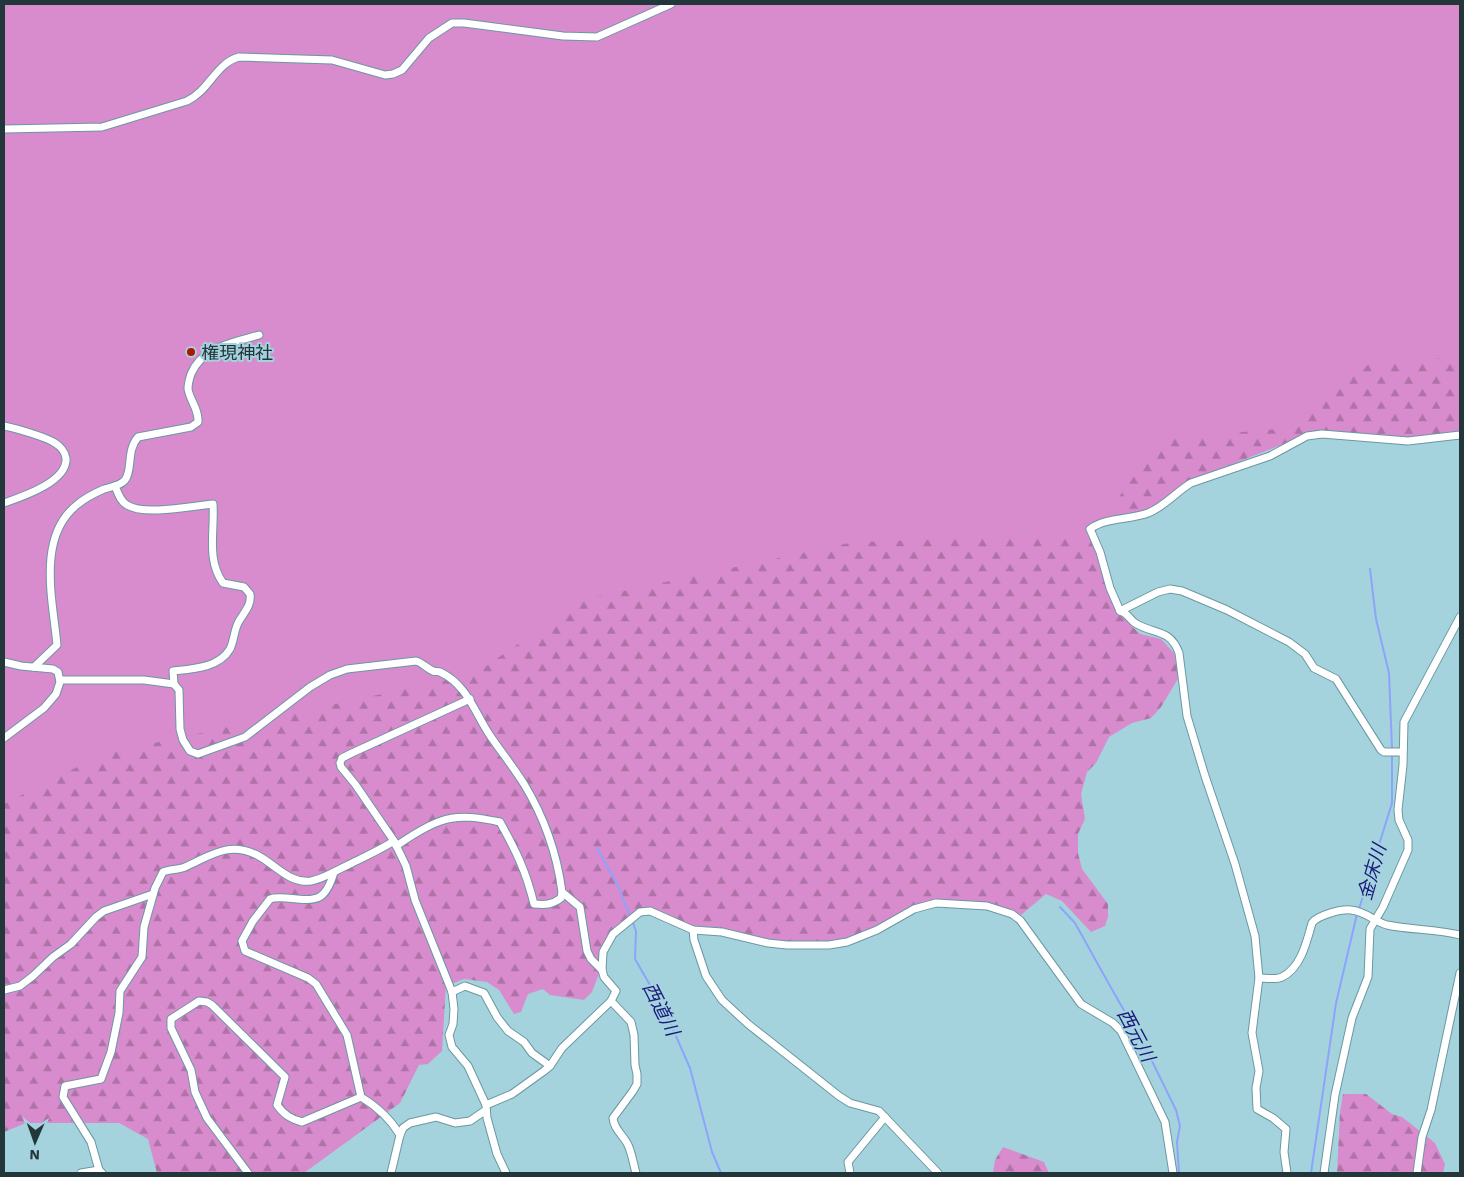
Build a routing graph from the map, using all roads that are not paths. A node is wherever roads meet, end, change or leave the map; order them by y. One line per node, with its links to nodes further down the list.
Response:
1 (668, 6): 2 (street)
2 (4, 130)
3 (259, 335): 6 (street)
4 (4, 426): 7 (street)
5 (1460, 435): 8 (street)
6 (116, 486): 11 (street); 13 (street)
7 (4, 503)
8 (1120, 611): 16 (street); 26 (street)
9 (1460, 617): 16 (street)
10 (4, 662): 11 (street)
11 (34, 667): 12 (street)
12 (60, 680): 13 (street); 15 (street)
13 (174, 684): 14 (street)
14 (470, 699): 17 (street); 19 (street)
15 (4, 738)
16 (1400, 752): 21 (street)
17 (395, 843): 18 (street); 19 (street); 28 (street)
18 (334, 872): 20 (street); 31 (street)
19 (562, 892): 24 (street)
20 (153, 894): 27 (street); 35 (street)
21 (1375, 919): 23 (street); 26 (street); 45 (street)
22 (693, 930): 24 (street); 33 (street); 43 (street)
23 (1460, 935)
24 (602, 970): 29 (street)
25 (1460, 973): 46 (street)
26 (1259, 978): 44 (street)
27 (4, 990)
28 (452, 992): 30 (street); 32 (street)
29 (611, 1001): 30 (street); 40 (street)
30 (550, 1066): 32 (street)
31 (361, 1097): 34 (street); 37 (street)
32 (486, 1108): 34 (street); 39 (street)
33 (885, 1117): 41 (street); 42 (street)
34 (400, 1135): 38 (street)
35 (101, 1172): 36 (street)
36 (81, 1173)
37 (248, 1173)
38 (390, 1173)
39 (506, 1173)
40 (636, 1173)
41 (850, 1173)
42 (938, 1173)
43 (1173, 1173)
44 (1287, 1173)
45 (1324, 1173)
46 (1417, 1173)

